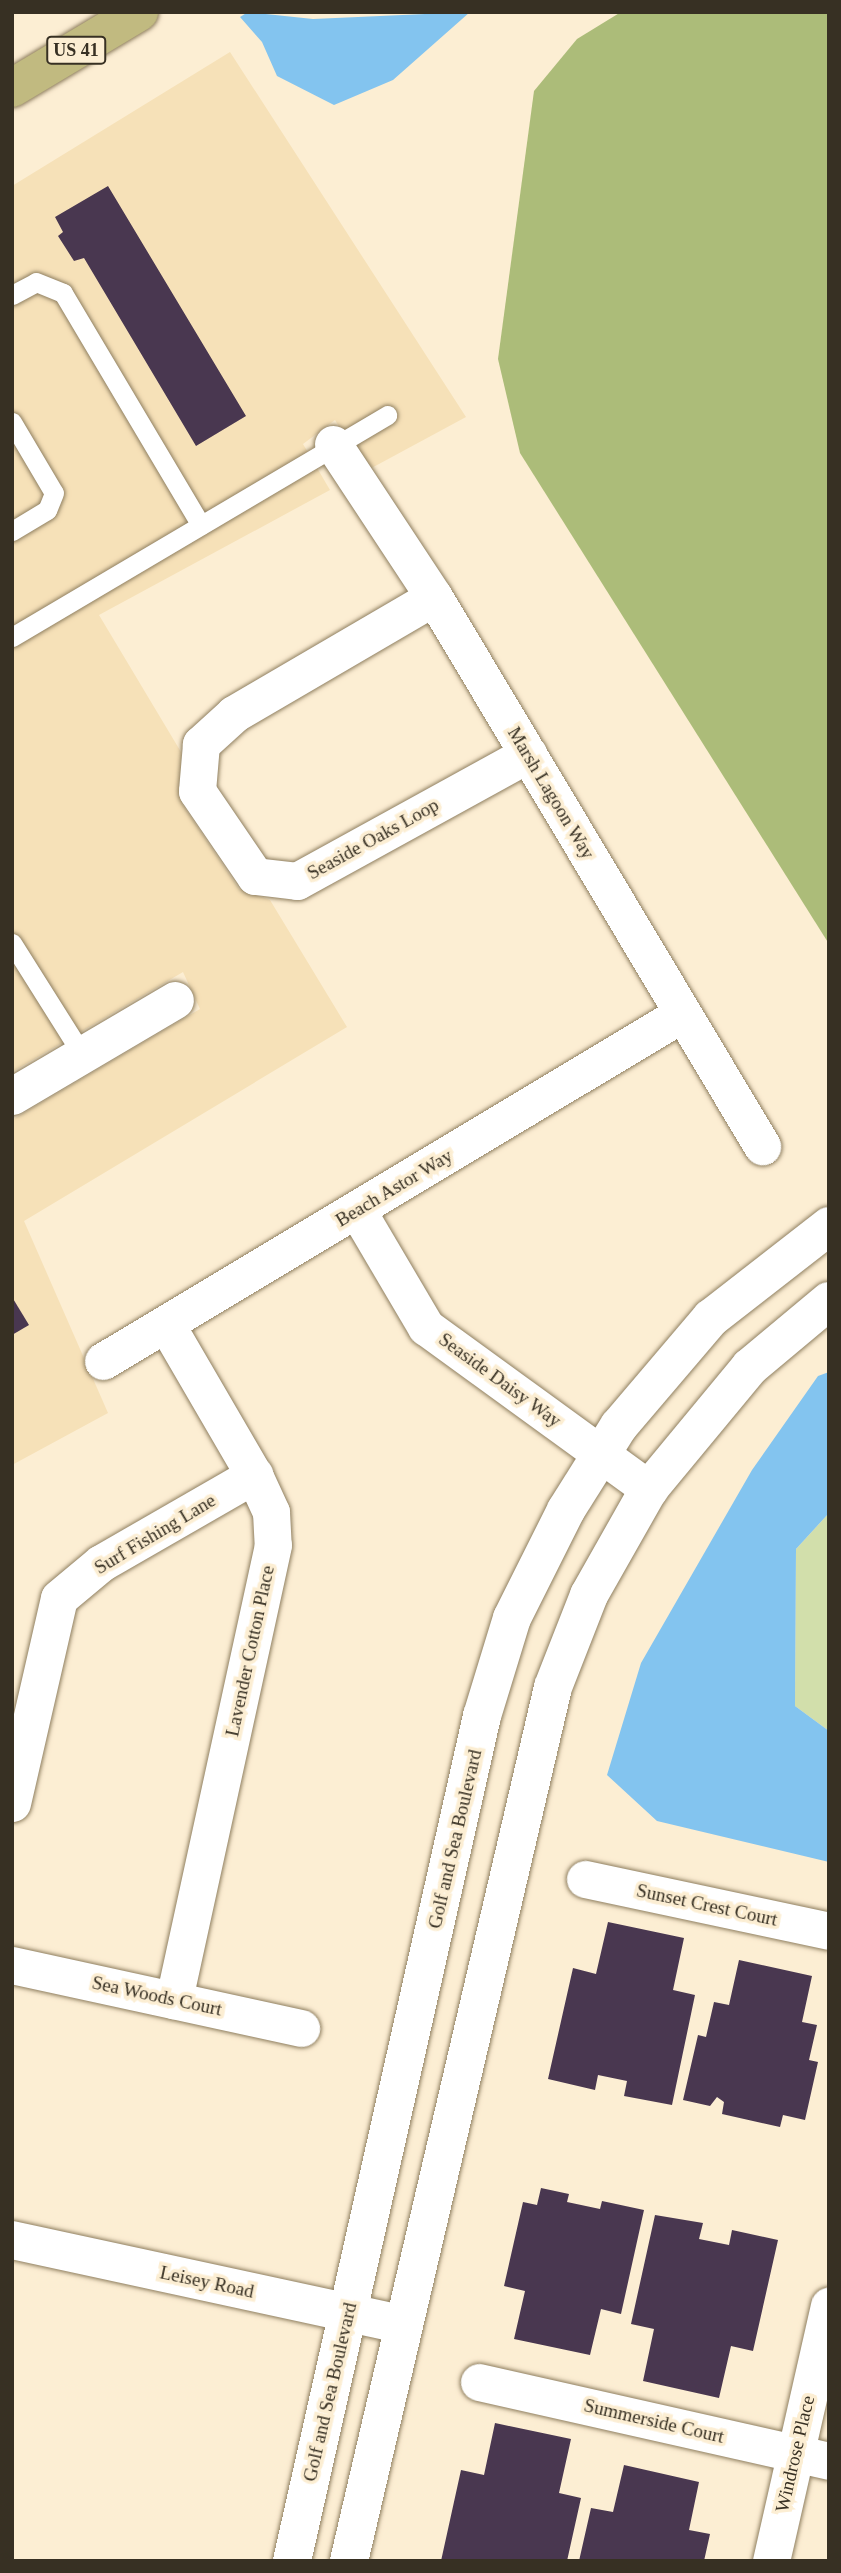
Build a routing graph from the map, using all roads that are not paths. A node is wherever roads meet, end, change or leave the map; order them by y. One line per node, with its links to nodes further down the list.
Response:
1 (139, 12): 2 (main road, US 41)
2 (12, 88)
3 (12, 295): 7 (lane)
4 (387, 415): 6 (lane)
5 (12, 422): 8 (lane)
6 (333, 444): 7 (lane); 9 (street, Marsh Lagoon Way)
7 (201, 525): 10 (lane)
8 (12, 531)
9 (434, 597): 11 (street, Marsh Lagoon Way); 11 (street, Seaside Oaks Loop)
10 (12, 637)
11 (528, 754): 14 (street, Marsh Lagoon Way)
12 (12, 943): 15 (lane)
13 (175, 1000): 15 (street)
14 (683, 1013): 17 (street, Marsh Lagoon Way); 18 (street, Beach Astor Way)
15 (82, 1054): 16 (street)
16 (12, 1096)
17 (762, 1146)
18 (357, 1210): 21 (street, Beach Astor Way); 23 (street, Seaside Daisy Way)
19 (829, 1226): 23 (street, Golf and Sea Boulevard)
20 (829, 1301): 25 (street)
21 (166, 1324): 22 (street, Beach Astor Way); 24 (street, Lavender Cotton Place)
22 (103, 1361)
23 (601, 1454): 25 (street, Seaside Daisy Way); 34 (street, Golf and Sea Boulevard)
24 (254, 1475): 26 (street, Surf Fishing Lane); 30 (street, Lavender Cotton Place)
25 (649, 1489): 35 (street)
26 (12, 1803)
27 (585, 1879): 28 (street, Sunset Crest Court)
28 (829, 1931)
29 (12, 1965): 30 (street, Sea Woods Court)
30 (174, 2000): 31 (street, Sea Woods Court)
31 (301, 2028)
32 (12, 2240): 34 (street, Leisey Road)
33 (829, 2306): 37 (street, Windrose Place)
34 (348, 2313): 35 (street, Leisey Road); 38 (street, Golf and Sea Boulevard)
35 (402, 2324): 39 (street)
36 (479, 2382): 37 (street, Summerside Court)
37 (812, 2457): 40 (street, Windrose Place)
38 (292, 2561)
39 (349, 2561)
40 (771, 2561)

